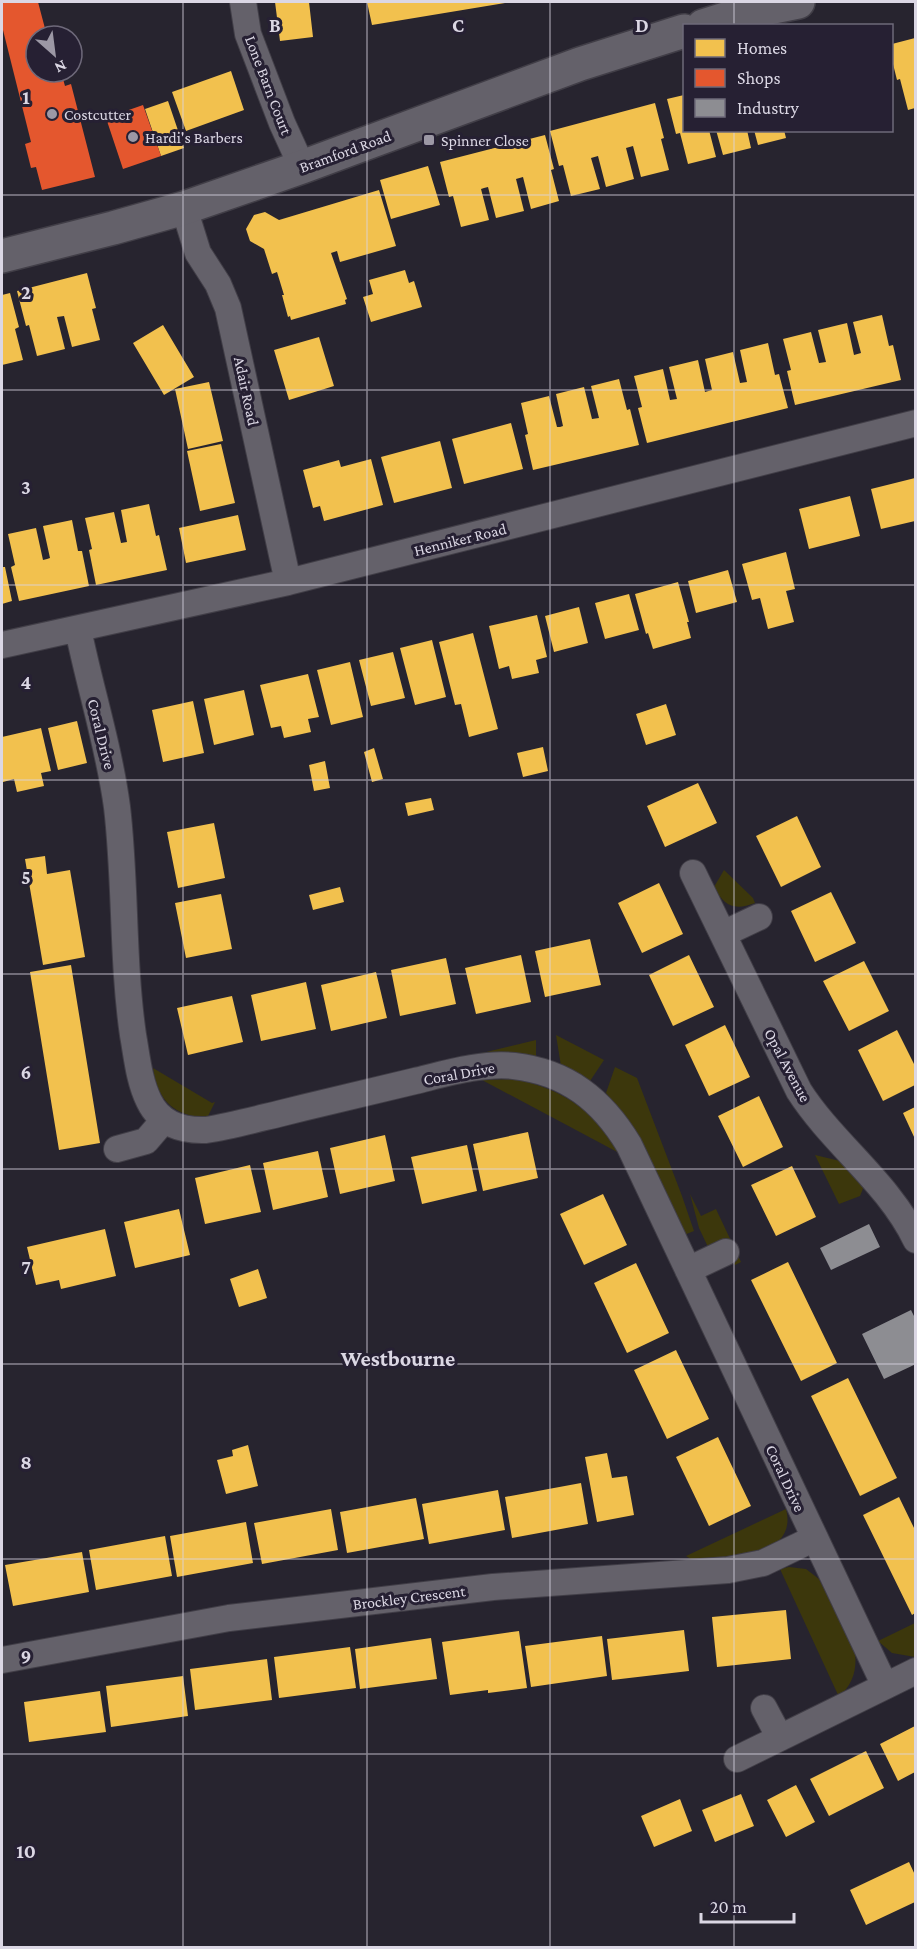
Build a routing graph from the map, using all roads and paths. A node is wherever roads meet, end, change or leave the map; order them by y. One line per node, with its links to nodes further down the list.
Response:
1 (243, 2): 6 (street, Lone Barn Court)
2 (798, 2): 3 (main road)
3 (742, 7): 4 (main road)
4 (707, 24)
5 (683, 31): 6 (main road, Bramford Road)
6 (302, 167): 7 (main road, Bramford Road)
7 (184, 208): 8 (main road, Bramford Road); 10 (street, Adair Road)
8 (2, 256)
9 (915, 423): 10 (street, Henniker Road)
10 (288, 582): 11 (street, Henniker Road)
11 (78, 628): 12 (street, Henniker Road); 16 (street, Coral Drive)
12 (2, 645)
13 (693, 873): 15 (street, Opal Avenue)
14 (759, 917): 15 (street)
15 (723, 934): 18 (street, Opal Avenue)
16 (164, 1120): 17 (street); 20 (street, Coral Drive)
17 (117, 1149)
18 (915, 1240)
19 (726, 1252): 20 (street)
20 (688, 1270): 21 (street, Coral Drive)
21 (815, 1538): 22 (street, Brockley Crescent); 24 (street, Coral Drive)
22 (2, 1660)
23 (915, 1671): 24 (street)
24 (885, 1686): 26 (street)
25 (764, 1708): 26 (street)
26 (780, 1738): 27 (street)
27 (737, 1759)

